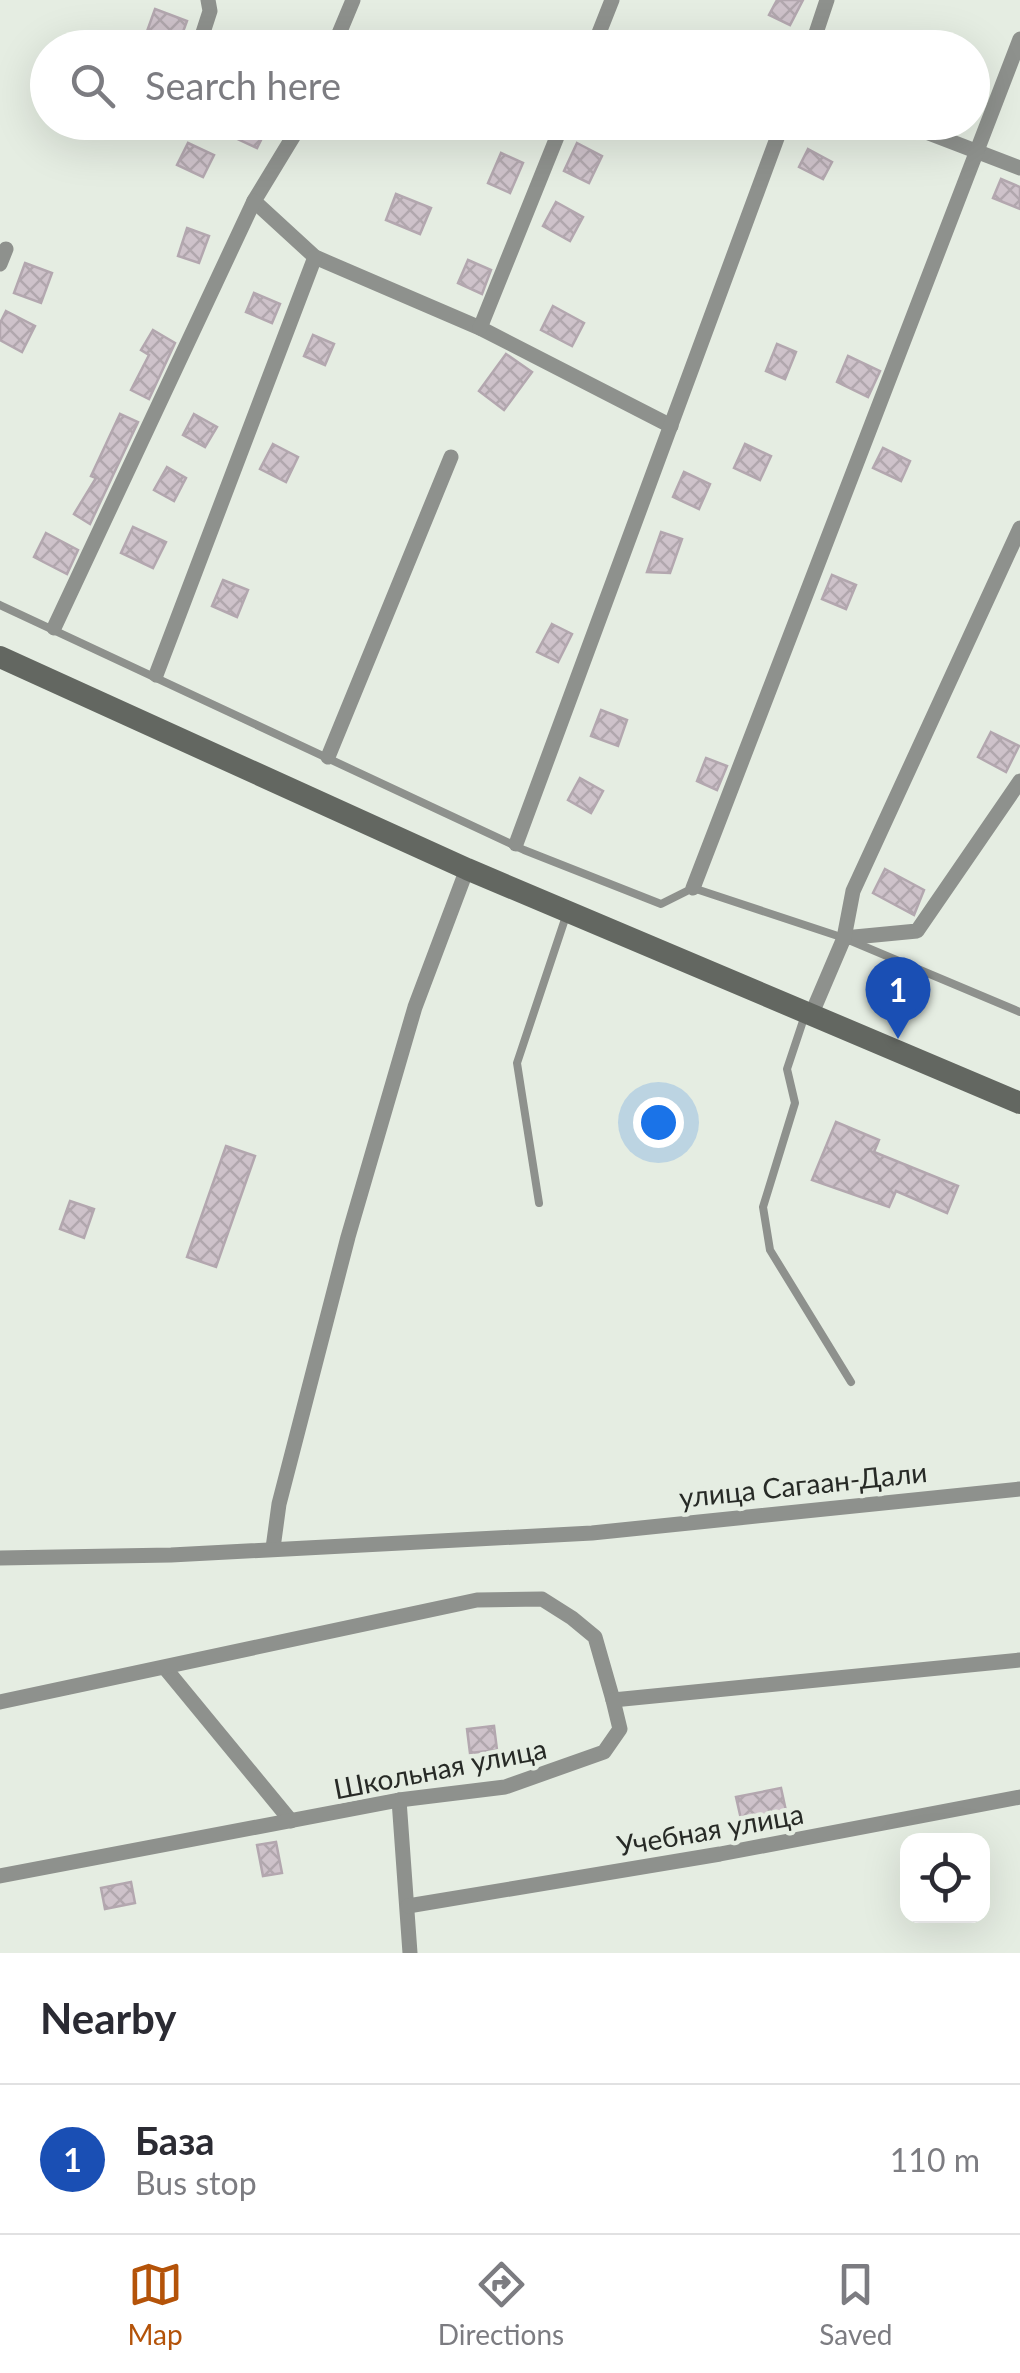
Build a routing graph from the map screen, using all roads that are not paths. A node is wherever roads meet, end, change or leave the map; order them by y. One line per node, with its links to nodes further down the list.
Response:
1 (208, 0): 5 (street)
2 (353, 0): 6 (street)
3 (612, 0): 7 (street)
4 (828, 0): 8 (street)
5 (204, 30)
6 (340, 30)
7 (600, 30)
8 (817, 30)
9 (1020, 39): 10 (street)
10 (990, 124)
11 (291, 140): 18 (street)
12 (555, 140): 20 (street)
13 (776, 140): 21 (street)
14 (948, 140): 16 (street)
15 (984, 140): 16 (street)
16 (980, 152): 17 (street); 32 (street)
17 (1020, 168)
18 (254, 201): 19 (street); 25 (street)
19 (316, 257): 20 (street); 27 (street)
20 (480, 328): 21 (street)
21 (670, 426): 30 (street)
22 (451, 457): 28 (street)
23 (1020, 528): 34 (street)
24 (0, 605): 25 (lane)
25 (54, 628): 27 (lane)
26 (0, 657): 31 (main road)
27 (156, 675): 28 (lane)
28 (328, 757): 30 (lane)
29 (1020, 782): 34 (street)
30 (516, 844): 32 (lane)
31 (468, 870): 33 (main road); 41 (street)
32 (692, 888): 34 (lane)
33 (568, 912): 35 (main road); 38 (lane)
34 (844, 938): 35 (street); 36 (lane)
35 (809, 1012): 37 (main road); 39 (lane)
36 (1020, 1012)
37 (1020, 1103)
38 (539, 1203)
39 (852, 1382)
40 (1020, 1489): 41 (street, улица Сагаан-Дали)
41 (273, 1548): 42 (street, улица Сагаан-Дали)
42 (0, 1558)
43 (1020, 1660): 45 (street)
44 (165, 1668): 45 (street); 46 (street); 49 (street)
45 (613, 1700): 48 (street, Школьная улица)
46 (0, 1702)
47 (1020, 1797): 51 (street, Учебная улица)
48 (399, 1800): 49 (street, Школьная улица); 51 (street)
49 (292, 1821): 50 (street, Школьная улица)
50 (0, 1876)
51 (408, 1906): 52 (street)
52 (410, 1953)

